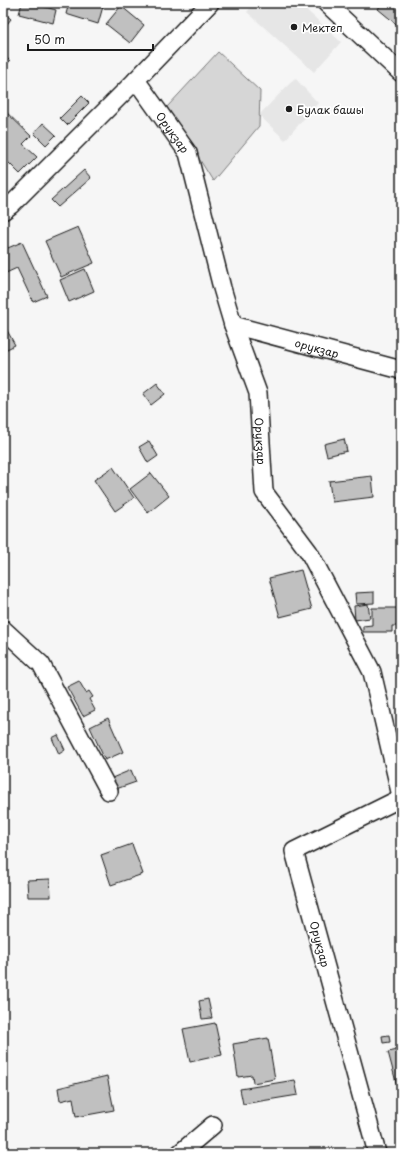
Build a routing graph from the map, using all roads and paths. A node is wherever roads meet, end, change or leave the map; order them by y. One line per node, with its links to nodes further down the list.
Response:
1 (210, 3): 4 (street)
2 (326, 3): 3 (street)
3 (401, 73)
4 (136, 80): 5 (street); 6 (street, Орукзар)
5 (3, 211)
6 (234, 325): 7 (street, орукзар); 10 (street, Орукзар)
7 (401, 370)
8 (3, 629): 9 (street)
9 (109, 791)
10 (401, 797): 13 (street, Орукзар)
11 (213, 1125): 12 (street)
12 (180, 1153)
13 (377, 1153)

